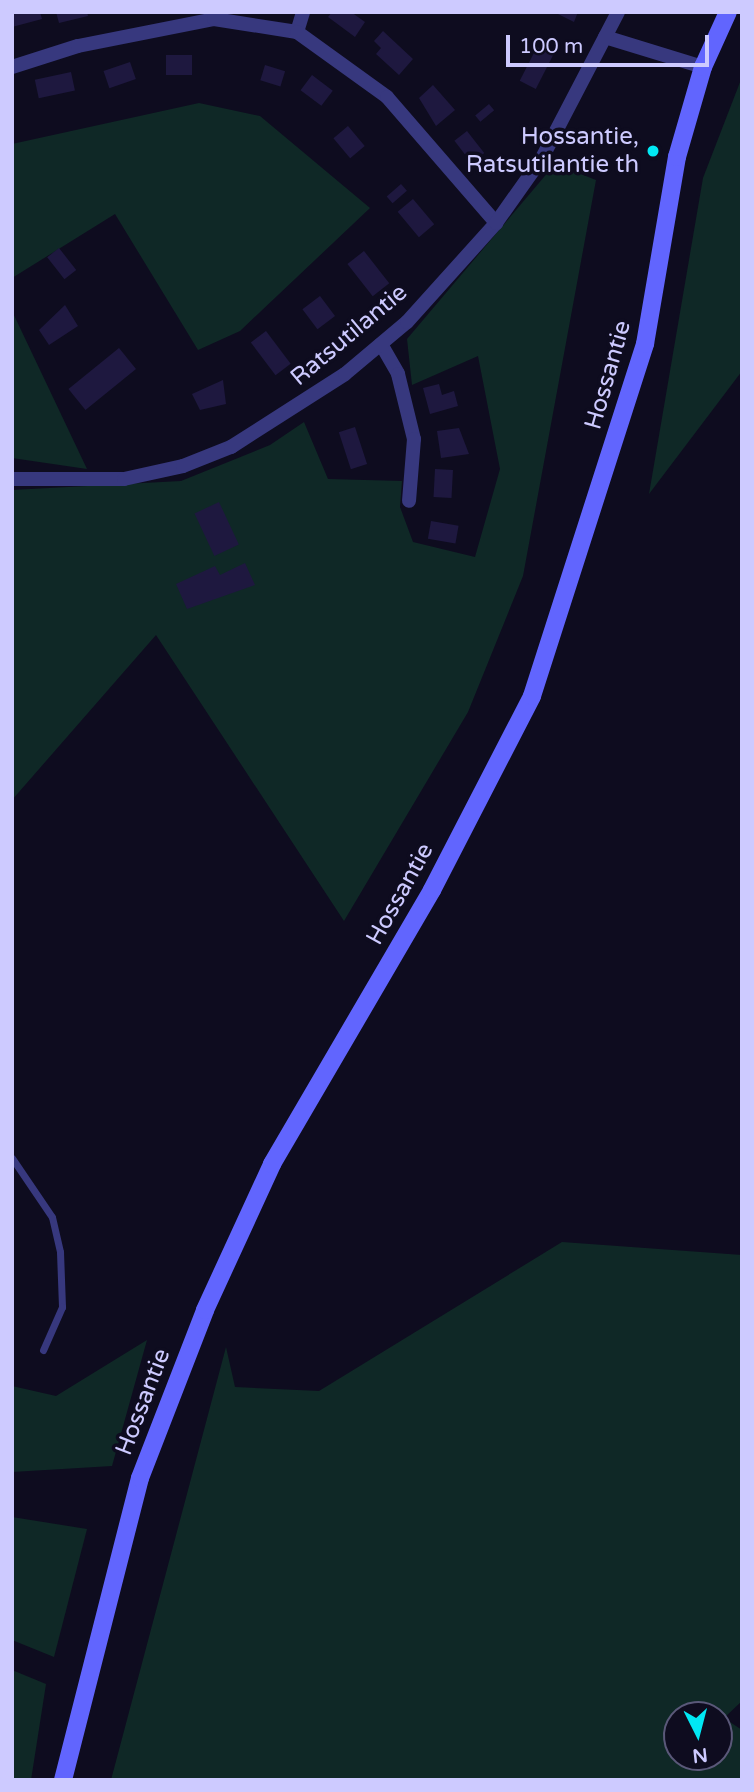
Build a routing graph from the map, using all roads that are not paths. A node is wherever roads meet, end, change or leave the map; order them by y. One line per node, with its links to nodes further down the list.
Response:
1 (303, 12): 4 (street)
2 (618, 12): 5 (street, Ratsutilantie)
3 (728, 12): 7 (main road, Hossantie)
4 (297, 32): 6 (street); 8 (street)
5 (606, 37): 7 (street); 8 (street, Ratsutilantie)
6 (12, 67)
7 (703, 67): 14 (main road, Hossantie)
8 (496, 223): 9 (street, Ratsutilantie)
9 (381, 344): 10 (street, Ratsutilantie); 11 (street)
10 (12, 479)
11 (409, 501)
12 (12, 1158): 13 (lane)
13 (43, 1350)
14 (63, 1780)

